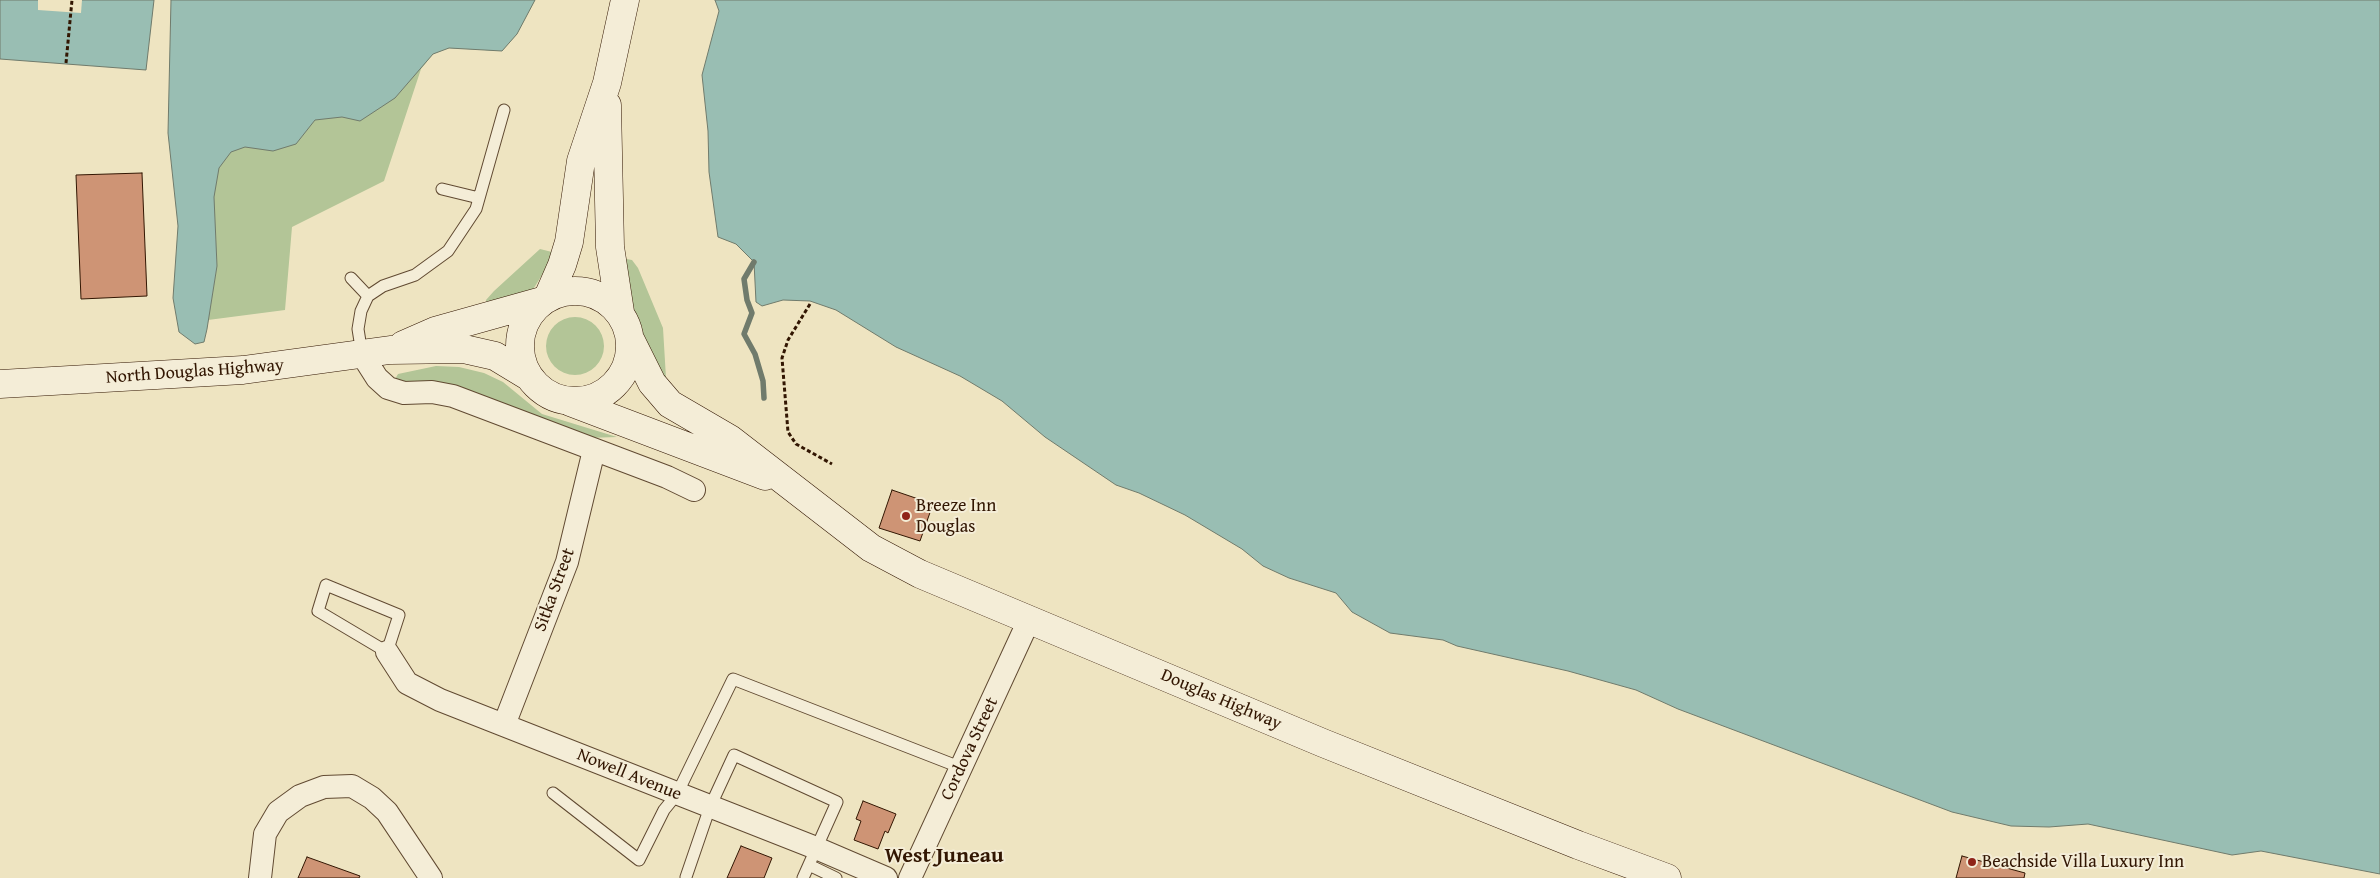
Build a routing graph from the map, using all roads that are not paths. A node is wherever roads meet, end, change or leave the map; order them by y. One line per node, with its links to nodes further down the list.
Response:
1 (625, 3): 2 (main road)
2 (607, 84): 8 (main road); 9 (main road)
3 (504, 110): 5 (lane)
4 (442, 189): 5 (lane)
5 (479, 198): 7 (lane)
6 (351, 278): 7 (lane)
7 (368, 296): 12 (lane)
8 (545, 299): 9 (main road); 11 (main road); 13 (main road)
9 (620, 312): 10 (main road)
10 (630, 341): 15 (main road); 17 (main road, Douglas Highway)
11 (390, 350): 12 (main road, North Douglas Highway); 13 (main road)
12 (363, 356): 14 (main road, North Douglas Highway); 16 (street)
13 (528, 376): 15 (main road)
14 (0, 384)
15 (566, 401): 17 (main road)
16 (594, 450): 18 (street); 21 (street, Sitka Street)
17 (793, 487): 19 (main road, Douglas Highway)
18 (694, 490)
19 (1029, 620): 22 (street, Cordova Street); 34 (main road, Douglas Highway)
20 (387, 652): 20 (lane); 21 (street, Nowell Avenue)
21 (504, 726): 24 (street, Nowell Avenue)
22 (962, 768): 24 (lane); 33 (street, Cordova Street)
23 (552, 793): 24 (lane)
24 (677, 794): 25 (street, Nowell Avenue)
25 (710, 808): 26 (street, Nowell Avenue); 26 (lane); 27 (lane)
26 (812, 857): 30 (lane); 31 (lane); 32 (street, Nowell Avenue)
27 (686, 877)
28 (260, 878): 29 (street)
29 (431, 878)
30 (804, 878)
31 (836, 878)
32 (886, 878)
33 (910, 878)
34 (1667, 878)

